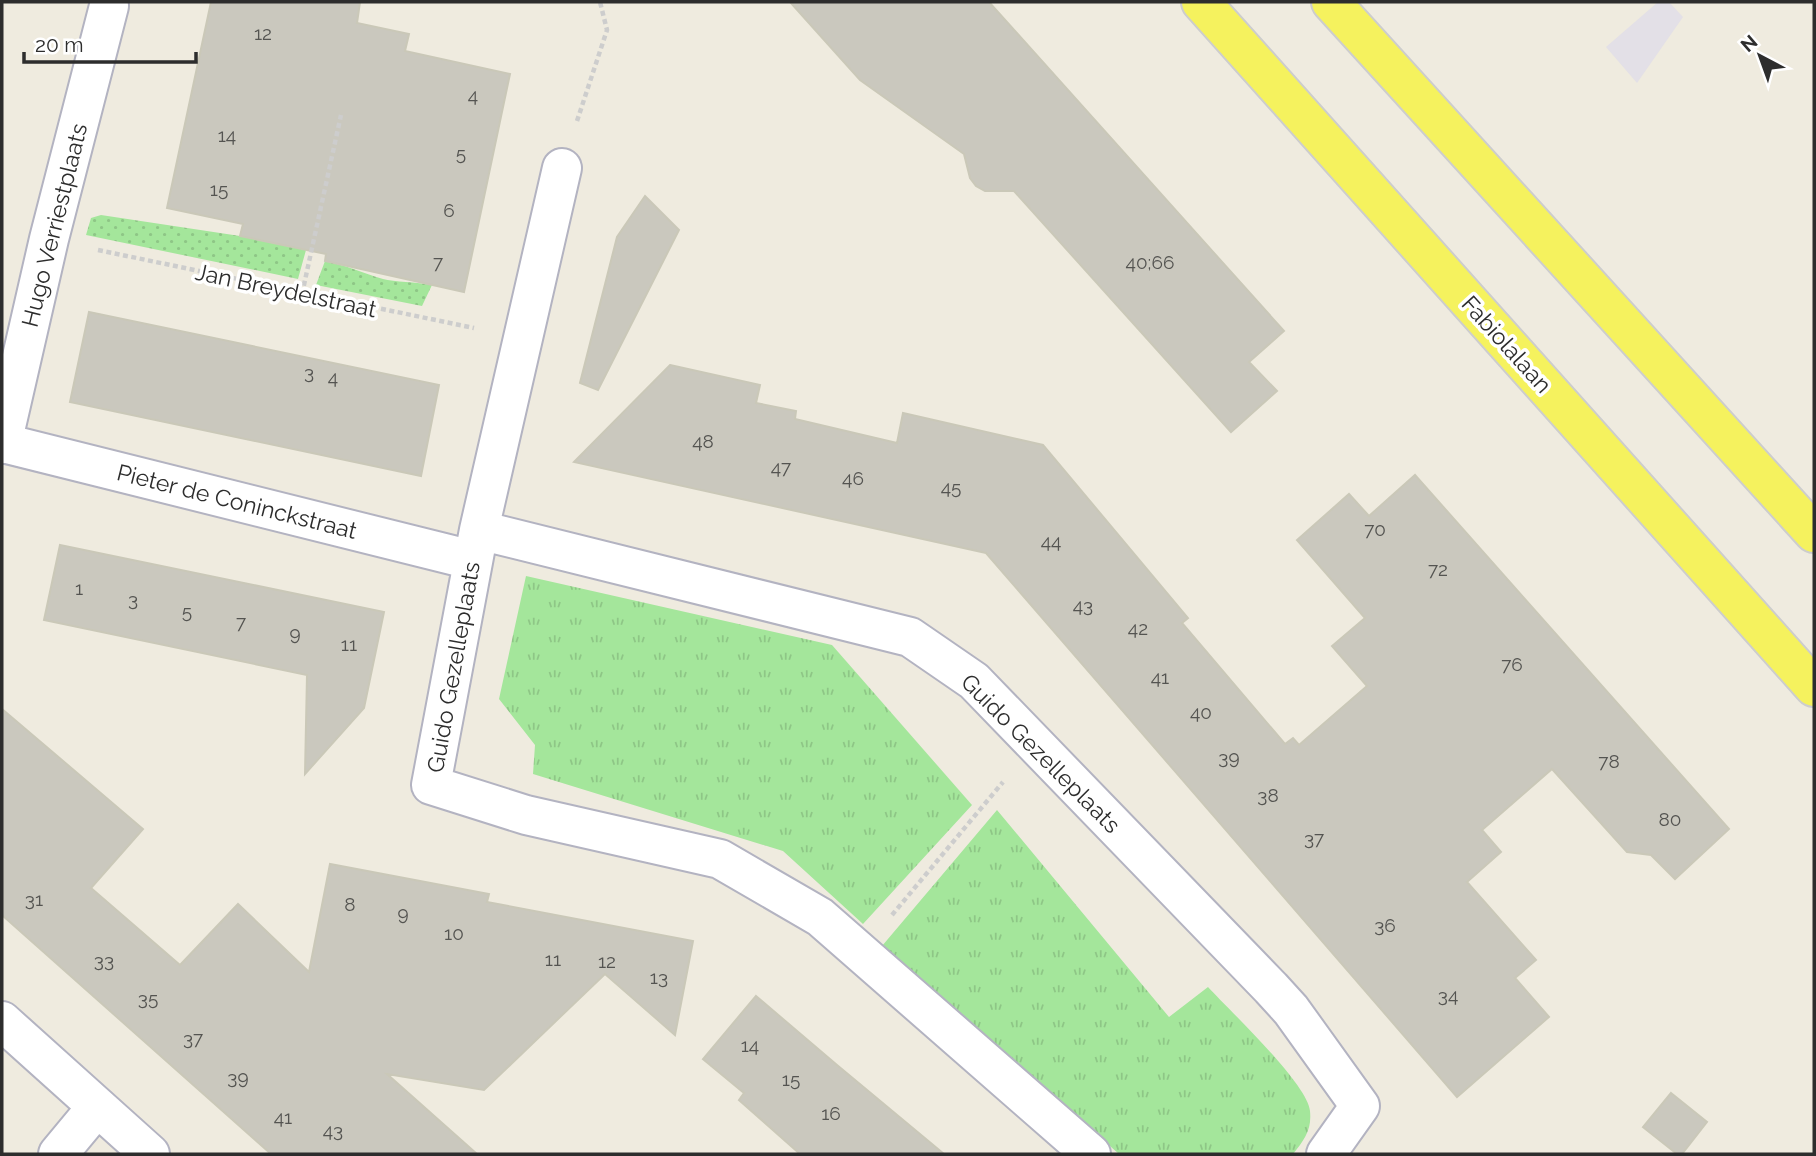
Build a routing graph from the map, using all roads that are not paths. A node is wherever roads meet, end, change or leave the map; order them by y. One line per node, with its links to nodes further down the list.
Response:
1 (1200, 2): 8 (main road, Fabiolalaan)
2 (1331, 2): 6 (main road)
3 (109, 6): 5 (street, Hugo Verriestplaats)
4 (562, 168): 7 (street, Guido Gezelleplaats)
5 (2, 443): 7 (street, Pieter de Coninckstraat)
6 (1814, 533)
7 (476, 545): 13 (street, Guido Gezelleplaats); 14 (street, Guido Gezelleplaats)
8 (1814, 687)
9 (2, 1021): 10 (street)
10 (97, 1107): 11 (street); 12 (street)
11 (58, 1154)
12 (150, 1154)
13 (1091, 1154)
14 (1326, 1154)

